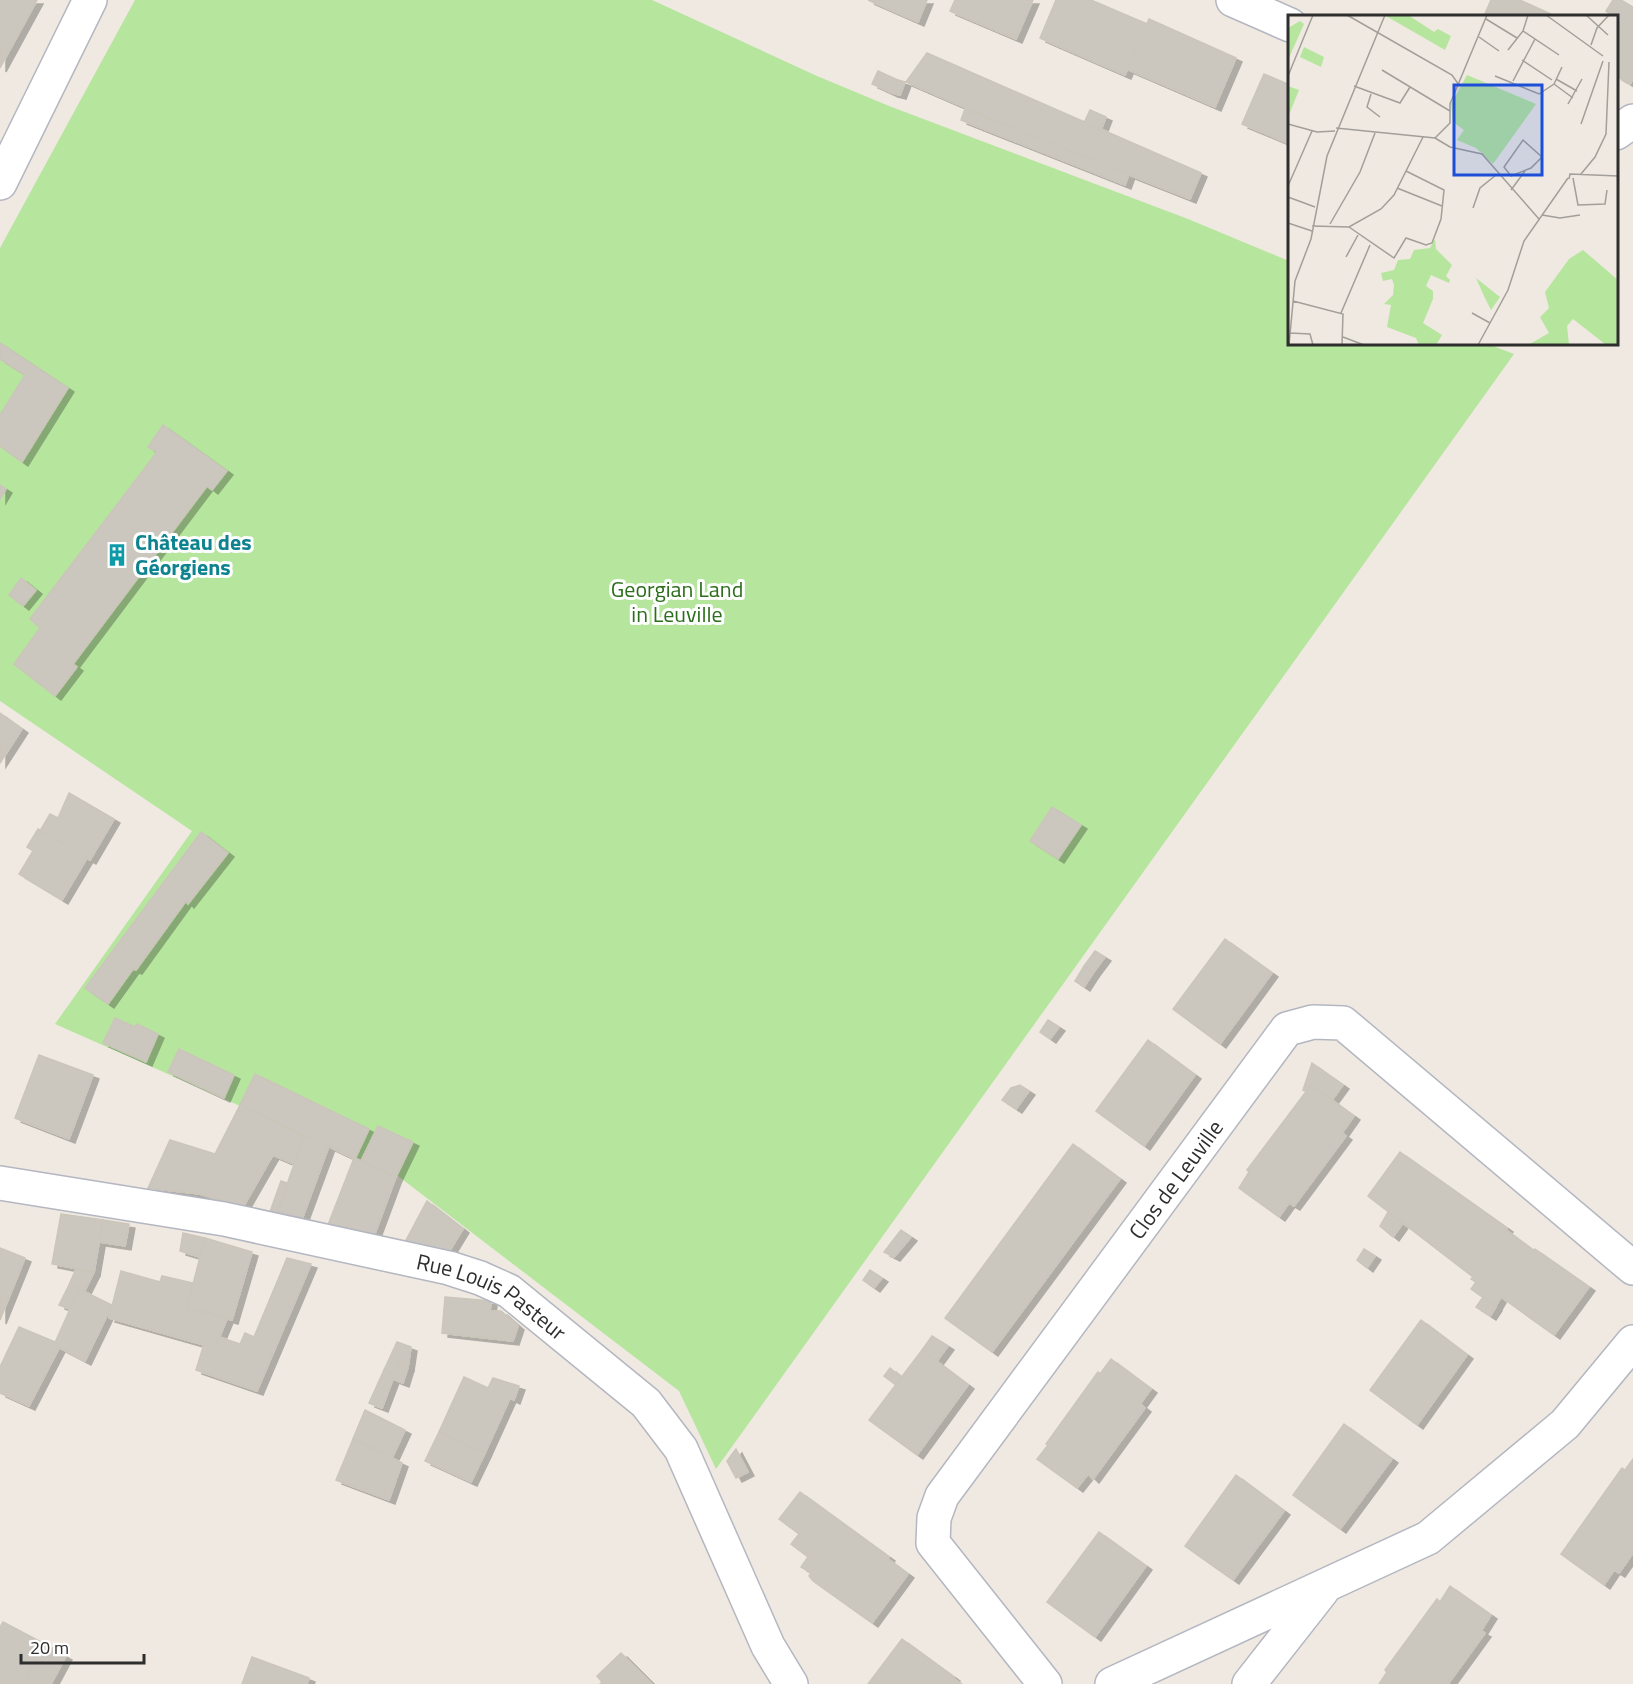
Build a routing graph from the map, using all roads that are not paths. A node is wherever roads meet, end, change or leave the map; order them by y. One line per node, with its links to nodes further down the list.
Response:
1 (90, 0): 6 (street)
2 (1233, 0): 3 (street)
3 (1288, 24)
4 (1633, 121): 5 (street)
5 (1618, 132)
6 (0, 183)
7 (0, 1184): 11 (street, Rue Louis Pasteur)
8 (1633, 1268): 12 (street, Clos de Leuville)
9 (1633, 1342): 10 (street)
10 (1326, 1585): 13 (street); 14 (street)
11 (778, 1679)
12 (1045, 1684)
13 (1112, 1684)
14 (1249, 1684)

